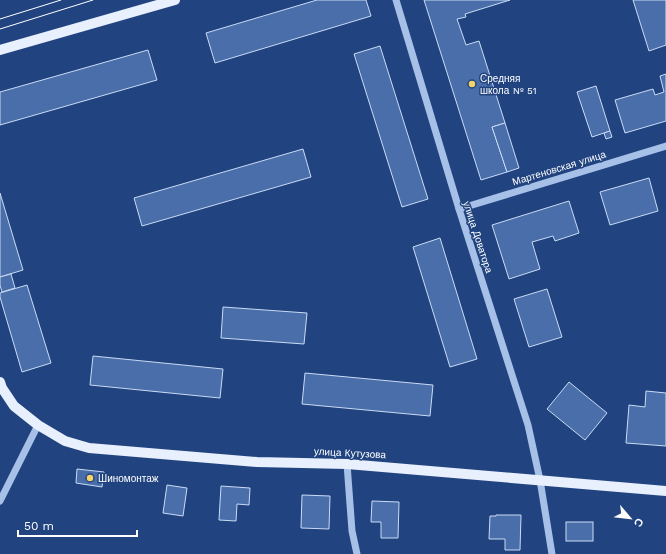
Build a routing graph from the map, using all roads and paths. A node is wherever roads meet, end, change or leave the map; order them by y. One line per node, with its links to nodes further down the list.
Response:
1 (175, 0): 3 (main road)
2 (396, 0): 5 (street, улица Доватора)
3 (0, 50)
4 (666, 146): 5 (street, Мартеновская улица)
5 (458, 209): 9 (street, улица Доватора)
6 (0, 382): 7 (main road, улица Кутузова)
7 (38, 425): 8 (main road, улица Кутузова); 11 (street)
8 (347, 464): 9 (main road, улица Кутузова); 12 (street)
9 (540, 480): 10 (main road, улица Кутузова); 13 (street, улица Доватора)
10 (666, 491)
11 (0, 502)
12 (357, 554)
13 (552, 554)

